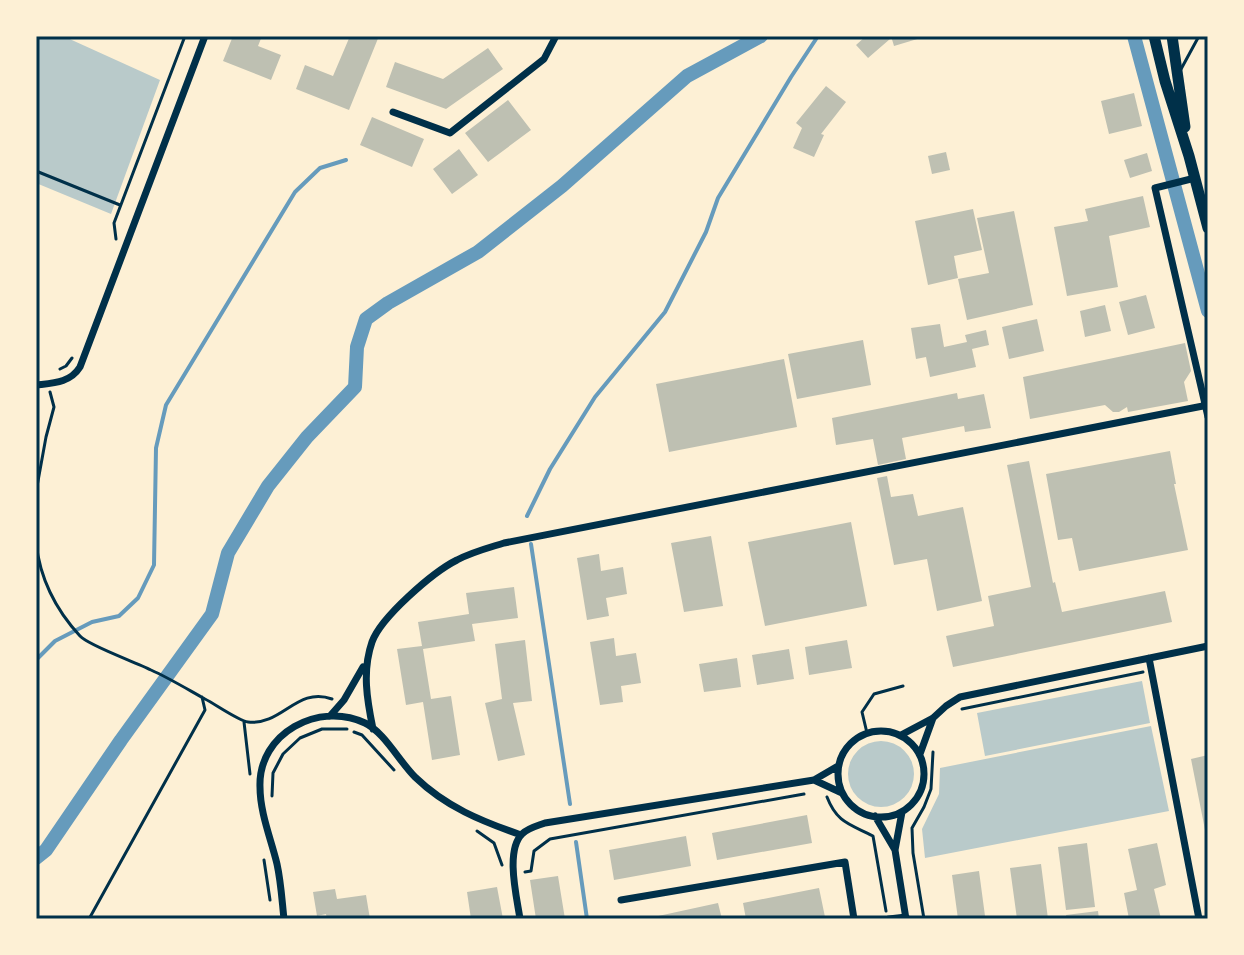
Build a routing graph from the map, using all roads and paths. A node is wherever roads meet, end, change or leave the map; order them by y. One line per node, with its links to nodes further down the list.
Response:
1 (185, 36): 12 (path)
2 (205, 36): 16 (street)
3 (556, 36): 8 (street)
4 (1154, 36): 9 (main road)
5 (1172, 36): 7 (main road)
6 (1199, 36): 7 (lane)
7 (1179, 75): 9 (main road)
8 (393, 112)
9 (1189, 156): 11 (main road)
10 (36, 171): 12 (path)
11 (1195, 178): 13 (main road); 18 (street)
12 (120, 205): 14 (path)
13 (1208, 228)
14 (116, 245)
15 (72, 358): 16 (path)
16 (49, 384): 17 (street); 20 (path)
17 (36, 385)
18 (1206, 405): 19 (street); 23 (street)
19 (1208, 417)
20 (36, 492)
21 (36, 543): 27 (path)
22 (1208, 646): 24 (street)
23 (368, 658): 28 (street); 32 (street)
24 (1149, 658): 25 (street); 31 (street)
25 (1151, 669): 29 (path); 58 (street)
26 (903, 686): 33 (lane)
27 (202, 697): 28 (path); 52 (path)
28 (344, 700): 30 (street)
29 (955, 713)
30 (330, 716): 32 (street); 53 (street)
31 (933, 718): 34 (street); 36 (street)
32 (373, 729): 47 (street)
33 (867, 733): 34 (street); 37 (street)
34 (901, 735): 36 (street)
35 (933, 748): 57 (path)
36 (920, 754): 44 (street)
37 (838, 766): 39 (street); 42 (street)
38 (395, 771): 43 (path)
39 (814, 780): 42 (street); 47 (street)
40 (824, 790): 56 (path)
41 (809, 793): 49 (path)
42 (842, 793): 45 (street)
43 (272, 799)
44 (902, 812): 45 (street); 48 (street)
45 (875, 816): 48 (street)
46 (473, 829): 49 (path)
47 (521, 835): 49 (street)
48 (895, 850): 51 (street)
49 (514, 872): 54 (street)
50 (621, 900): 55 (street)
51 (906, 918): 56 (street)
52 (89, 919)
53 (284, 919)
54 (520, 919)
55 (854, 919)
56 (888, 919)
57 (924, 919)
58 (1199, 919)

